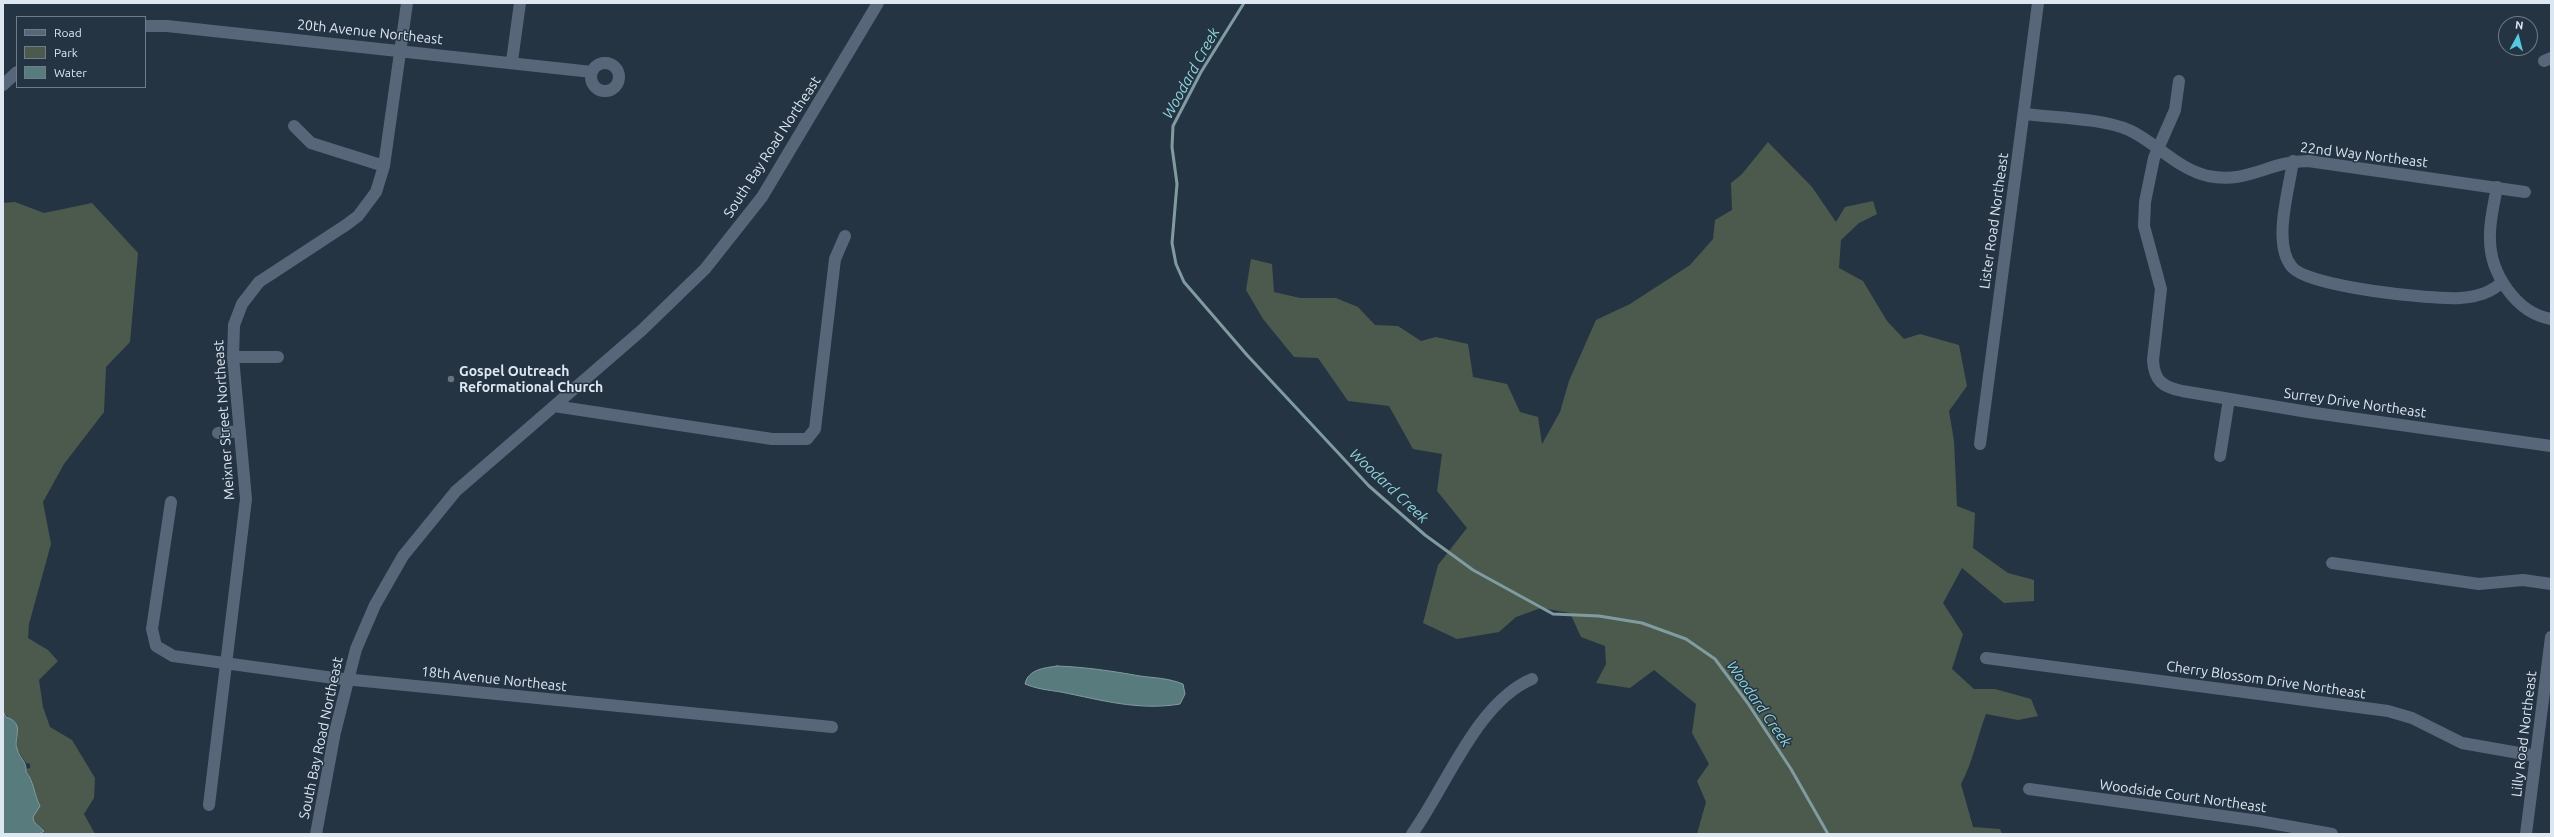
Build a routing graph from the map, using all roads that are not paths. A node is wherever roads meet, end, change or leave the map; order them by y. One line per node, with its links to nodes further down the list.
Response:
1 (407, 3): 6 (street, Meixner Street Northeast)
2 (520, 3): 7 (street)
3 (878, 3): 25 (street, South Bay Road Northeast)
4 (2038, 3): 12 (street, Lister Road Northeast)
5 (146, 26): 6 (street, 20th Avenue Northeast)
6 (400, 51): 7 (street, 20th Avenue Northeast); 16 (street, Meixner Street Northeast)
7 (512, 61): 8 (street, 20th Avenue Northeast)
8 (592, 72)
9 (16, 73): 11 (street)
10 (2179, 82): 14 (street)
11 (3, 85)
12 (2024, 114): 14 (street, 22nd Way Northeast); 28 (street, Lister Road Northeast)
13 (294, 126): 16 (street)
14 (2159, 149): 15 (street, 22nd Way Northeast); 24 (street, Surrey Drive Northeast)
15 (2293, 161): 17 (street, 22nd Way Northeast); 20 (street)
16 (384, 166): 22 (street, Meixner Street Northeast)
17 (2497, 187): 18 (street, 22nd Way Northeast); 20 (street)
18 (2525, 192)
19 (845, 236): 25 (street)
20 (2502, 282): 21 (street)
21 (2551, 319)
22 (233, 357): 23 (street); 26 (street, Meixner Street Northeast)
23 (278, 357)
24 (2229, 399): 29 (street, Surrey Drive Northeast); 30 (street)
25 (554, 406): 37 (street, South Bay Road Northeast)
26 (240, 431): 27 (street); 36 (street, Meixner Street Northeast)
27 (218, 433)
28 (1980, 444)
29 (2551, 446)
30 (2220, 456)
31 (171, 502): 36 (street, 18th Avenue Northeast)
32 (2332, 563): 33 (street)
33 (2551, 584)
34 (2551, 637): 40 (street, Lilly Road Northeast)
35 (1986, 658): 40 (street, Cherry Blossom Drive Northeast)
36 (227, 664): 37 (street, 18th Avenue Northeast); 42 (street, Meixner Street Northeast)
37 (347, 679): 39 (street, 18th Avenue Northeast); 43 (street, South Bay Road Northeast)
38 (1532, 679): 44 (street)
39 (832, 727)
40 (2536, 756): 46 (street, Lilly Road Northeast)
41 (2029, 789): 45 (street, Woodside Court Northeast)
42 (209, 805)
43 (316, 834)
44 (1412, 834)
45 (2332, 834)
46 (2526, 834)

